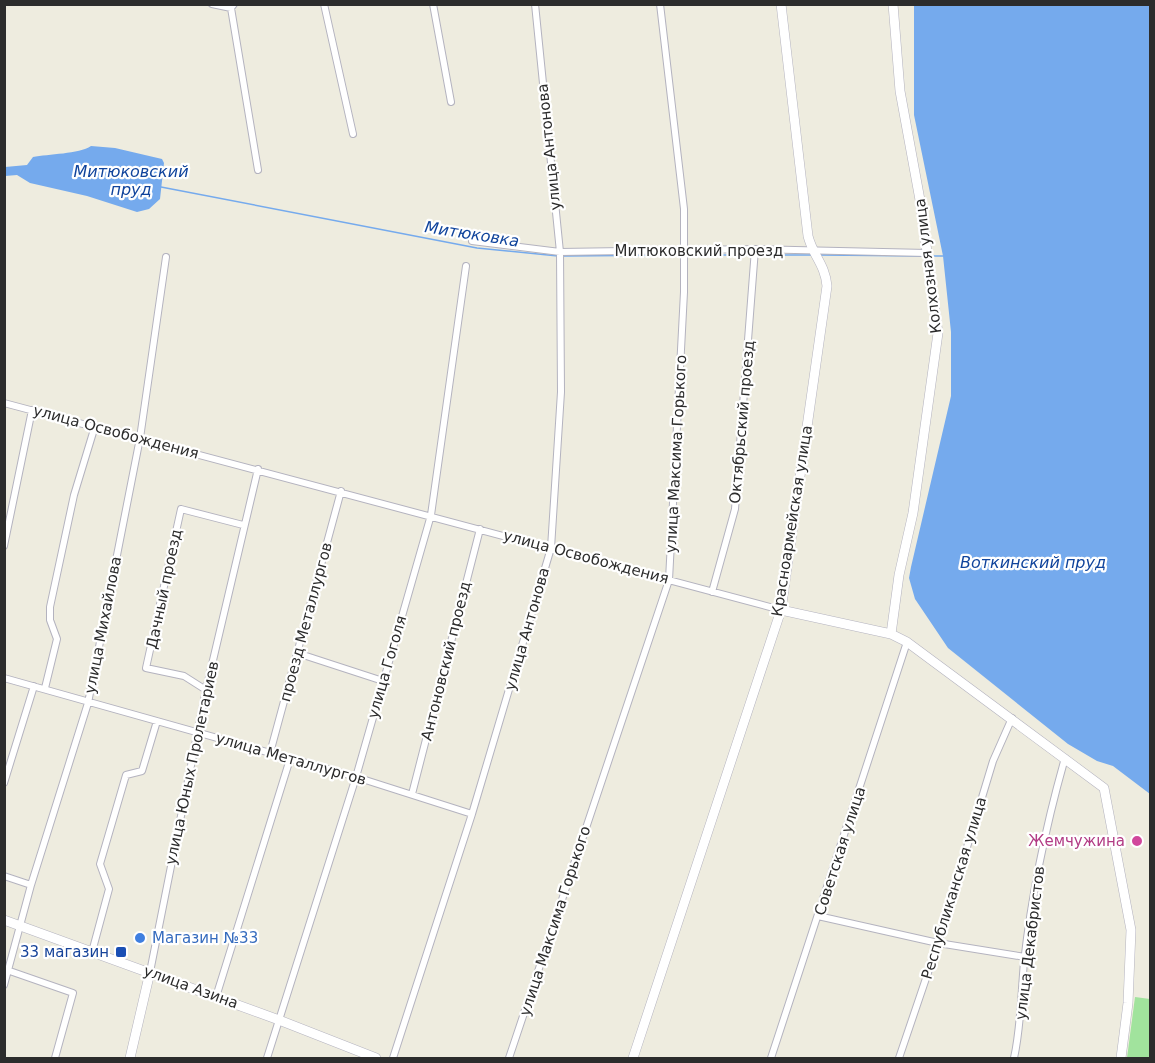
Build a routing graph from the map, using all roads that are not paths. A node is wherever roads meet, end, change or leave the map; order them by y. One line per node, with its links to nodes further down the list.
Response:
1 (212, 4): 8 (street)
2 (324, 4): 10 (street)
3 (433, 4): 9 (street)
4 (536, 4): 14 (street, улица Антонова)
5 (660, 4): 17 (street, улица Максима Горького)
6 (781, 4): 15 (street, Красноармейская улица)
7 (893, 4): 16 (street, Колхозная улица)
8 (233, 6): 11 (street)
9 (451, 102)
10 (353, 134)
11 (258, 170)
12 (472, 241): 14 (street, Митюковский проезд)
13 (755, 249): 15 (street, Митюковский проезд); 17 (street, Митюковский проезд); 32 (street, Октябрьский проезд)
14 (560, 252): 17 (street, Митюковский проезд); 30 (street, улица Антонова)
15 (814, 252): 16 (street, Митюковский проезд); 33 (street, Красноармейская улица)
16 (927, 253): 34 (street, Колхозная улица)
17 (684, 254): 31 (street, улица Максима Горького)
18 (166, 257): 23 (street, улица Михайлова)
19 (466, 266): 26 (street, улица Гоголя)
20 (4, 403): 21 (street, улица Освобождения)
21 (32, 410): 22 (street, улица Освобождения); 29 (street)
22 (95, 426): 23 (street, улица Освобождения); 40 (street)
23 (140, 438): 24 (street, улица Освобождения); 42 (street, улица Михайлова)
24 (258, 469): 25 (street, улица Освобождения); 27 (street, улица Юных Пролетариев)
25 (341, 491): 26 (street, улица Освобождения); 36 (street, проезд Металлургов)
26 (431, 515): 28 (street, улица Освобождения); 38 (street, улица Гоголя)
27 (243, 525): 41 (street, улица Юных Пролетариев); 41 (street, Дачный проезд)
28 (480, 529): 30 (street, улица Освобождения); 51 (street, Антоновский проезд)
29 (4, 546)
30 (551, 548): 31 (street, улица Освобождения); 52 (street, улица Антонова)
31 (669, 580): 32 (street, улица Освобождения); 71 (street, улица Максима Горького)
32 (712, 592): 33 (street, улица Освобождения)
33 (781, 610): 34 (street, улица Освобождения); 72 (street, Красноармейская улица)
34 (891, 634): 35 (street, улица Освобождения)
35 (907, 642): 43 (street, улица Освобождения); 55 (street, Советская улица)
36 (297, 653): 38 (street); 46 (street, проезд Металлургов)
37 (4, 678): 39 (street, улица Металлургов)
38 (383, 681): 49 (street, улица Гоголя)
39 (34, 686): 40 (street, улица Металлургов); 50 (street)
40 (45, 688): 42 (street, улица Металлургов)
41 (206, 690): 45 (street, улица Юных Пролетариев)
42 (88, 703): 44 (street, улица Металлургов); 54 (street, улица Михайлова)
43 (1012, 718): 47 (street, улица Освобождения); 58 (street, Республиканская улица)
44 (157, 721): 45 (street, улица Металлургов); 59 (street)
45 (198, 732): 46 (street, улица Металлургов); 62 (street, улица Юных Пролетариев)
46 (270, 753): 48 (street, улица Металлургов)
47 (1066, 758): 60 (street, улица Декабристов); 76 (street, улица Освобождения)
48 (290, 759): 49 (street, улица Металлургов); 64 (street)
49 (356, 777): 51 (street, улица Металлургов); 65 (street, улица Гоголя)
50 (4, 783)
51 (412, 794): 52 (street, улица Металлургов)
52 (472, 814): 70 (street, улица Антонова)
53 (4, 876): 54 (street)
54 (31, 885): 57 (street, улица Михайлова)
55 (818, 916): 58 (street); 73 (street, Советская улица)
56 (4, 920): 57 (street, улица Азина)
57 (20, 926): 59 (street, улица Азина); 61 (street, улица Михайлова)
58 (938, 943): 60 (street); 74 (street, Республиканская улица)
59 (92, 952): 62 (street, улица Азина)
60 (1025, 957): 75 (street, улица Декабристов)
61 (7, 969): 63 (street, улица Михайлова); 66 (street)
62 (150, 972): 64 (street, улица Азина); 67 (street, улица Юных Пролетариев)
63 (4, 984)
64 (216, 997): 65 (street, улица Азина)
65 (279, 1020): 68 (street, улица Гоголя); 69 (street, улица Азина)
66 (55, 1059)
67 (130, 1059)
68 (267, 1059)
69 (376, 1059)
70 (393, 1059)
71 (509, 1059)
72 (633, 1059)
73 (771, 1059)
74 (898, 1059)
75 (1014, 1059)
76 (1121, 1059)

